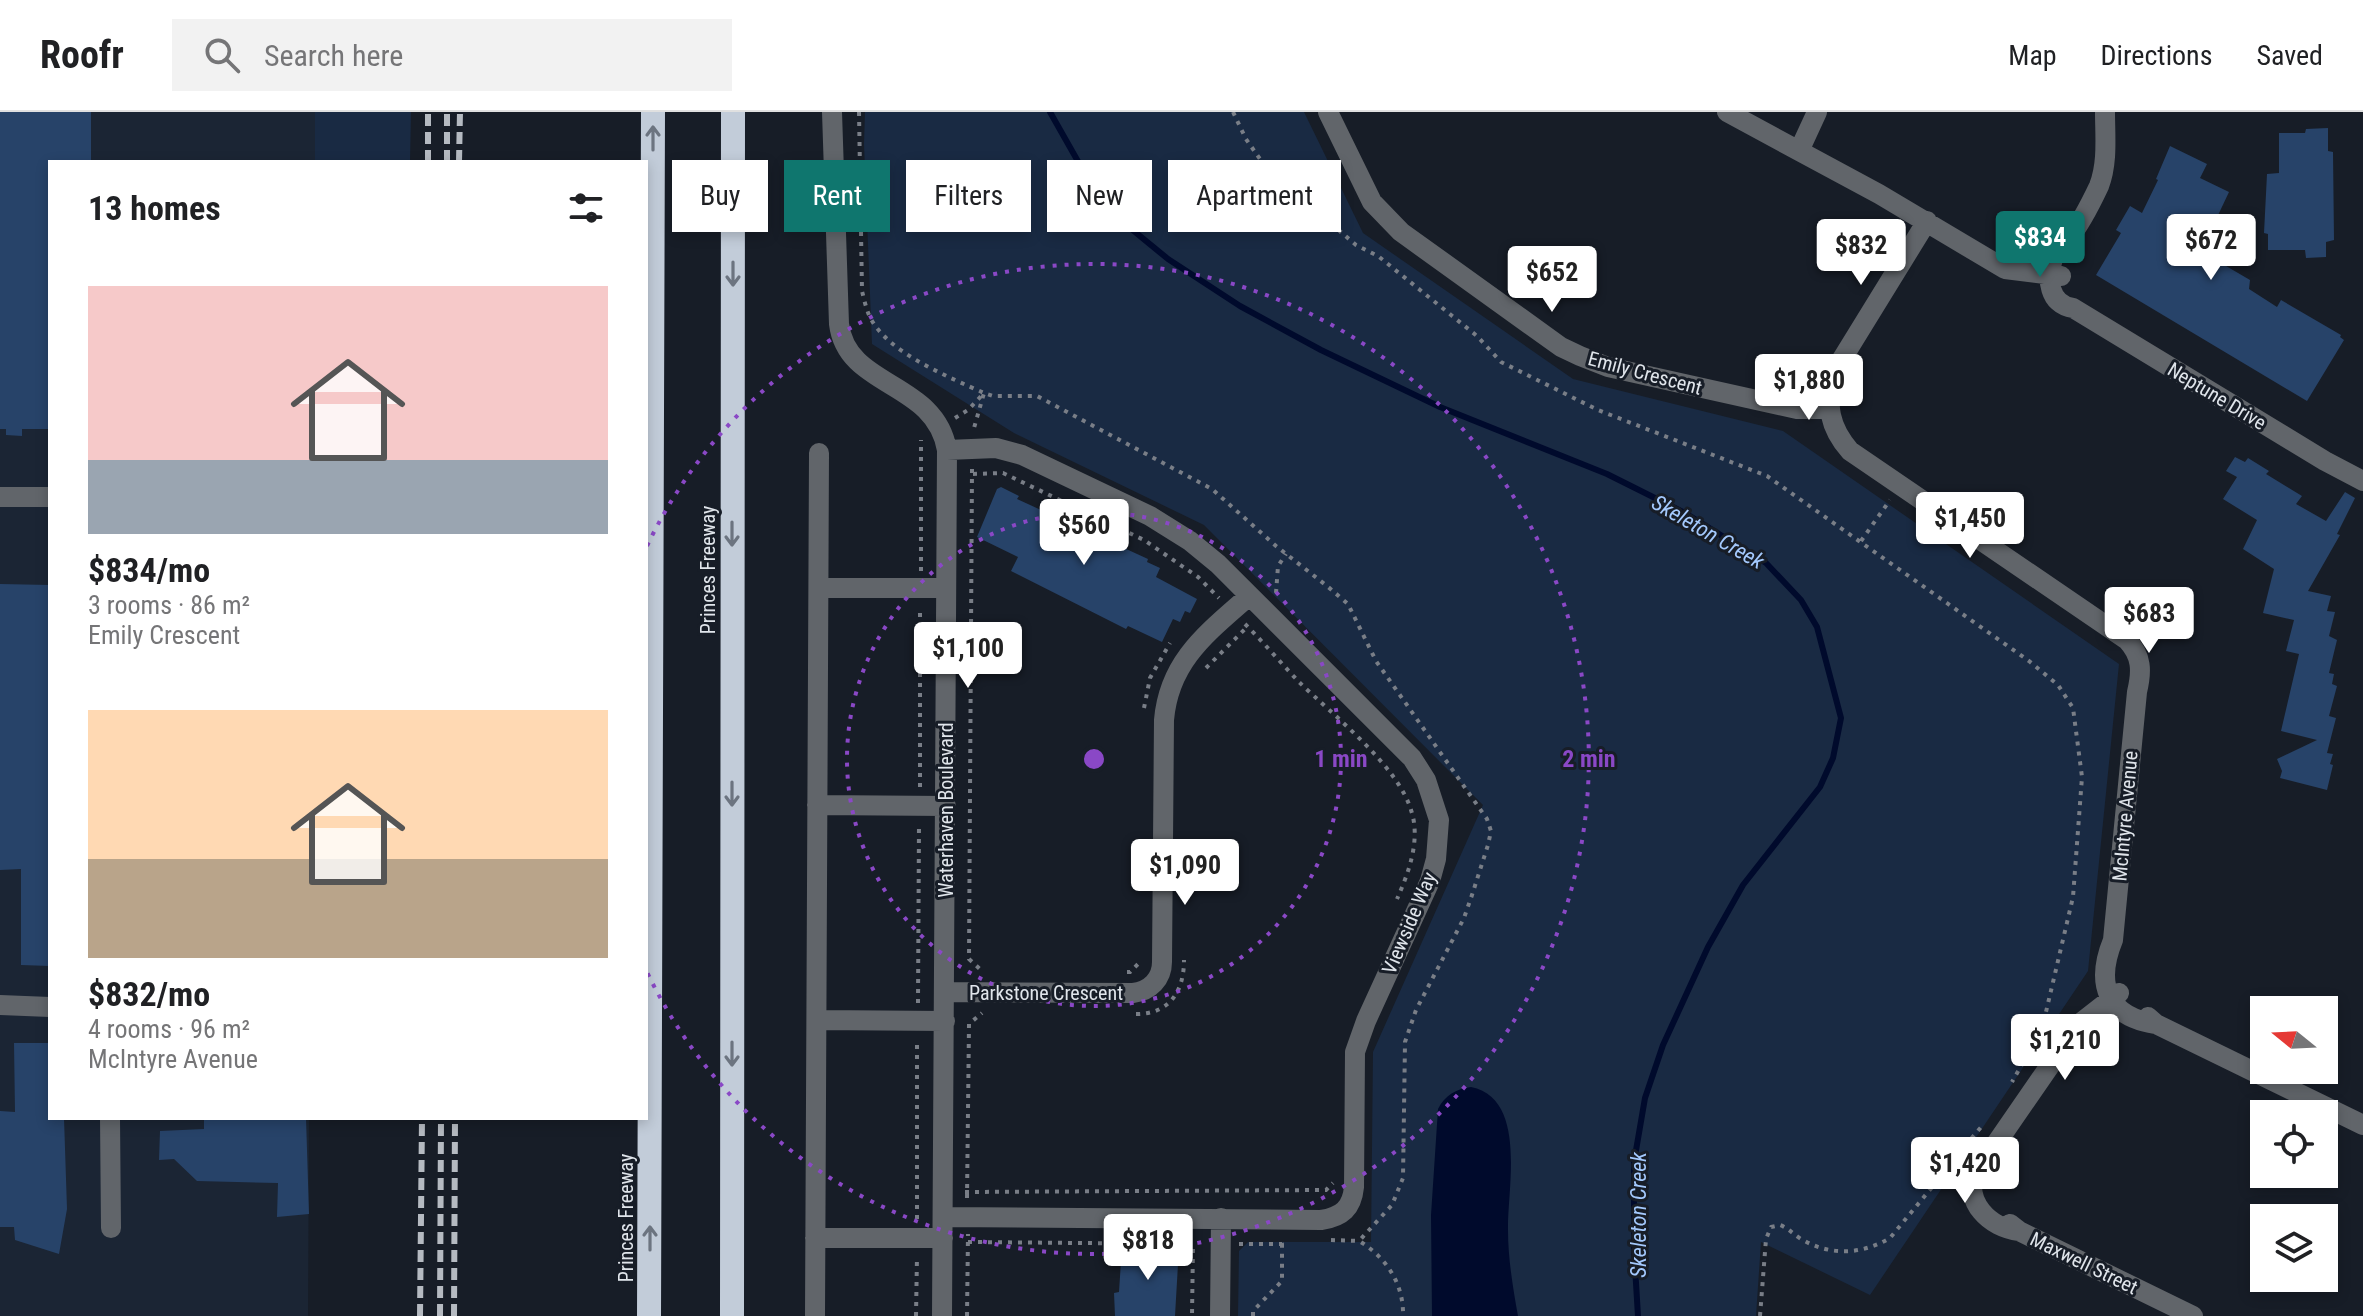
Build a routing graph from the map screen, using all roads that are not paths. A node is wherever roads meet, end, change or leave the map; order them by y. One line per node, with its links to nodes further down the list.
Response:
1 (653, 112): 34 (highway, Princes Freeway, one-way to 1)
2 (733, 112): 35 (highway, Princes Freeway, one-way to 35)
3 (832, 112): 12 (street, Waterhaven Boulevard)
4 (1328, 112): 11 (street, Emily Crescent)
5 (1727, 112): 8 (street)
6 (1817, 112): 8 (street)
7 (2105, 112): 10 (street)
8 (1799, 151): 9 (street)
9 (1927, 221): 10 (street); 11 (street)
10 (2056, 276): 14 (street, Neptune Drive)
11 (1822, 410): 23 (street, McIntyre Avenue)
12 (947, 450): 18 (street, Waterhaven Boulevard); 19 (street, Viewside Way)
13 (819, 453): 17 (street)
14 (2363, 481)
15 (0, 497): 16 (street)
16 (48, 497)
17 (820, 588): 18 (street); 20 (street)
18 (946, 588): 21 (street, Waterhaven Boulevard)
19 (1249, 596): 22 (street, Parkstone Crescent); 30 (street, Viewside Way)
20 (817, 805): 21 (street); 26 (street)
21 (946, 806): 22 (street, Waterhaven Boulevard)
22 (945, 992): 27 (street, Waterhaven Boulevard)
23 (2115, 996): 29 (street); 39 (street, Maxwell Street)
24 (0, 1005): 25 (street)
25 (48, 1007)
26 (817, 1020): 27 (street); 33 (street)
27 (945, 1021): 32 (street, Waterhaven Boulevard)
28 (110, 1120): 31 (street)
29 (2363, 1125)
30 (1221, 1218): 32 (street, Viewside Way); 38 (street)
31 (111, 1228)
32 (943, 1228): 33 (street, Viewside Way); 37 (street, Waterhaven Boulevard)
33 (815, 1238): 36 (street)
34 (649, 1316)
35 (732, 1316)
36 (815, 1316)
37 (942, 1316)
38 (1220, 1316)
39 (2193, 1316)

